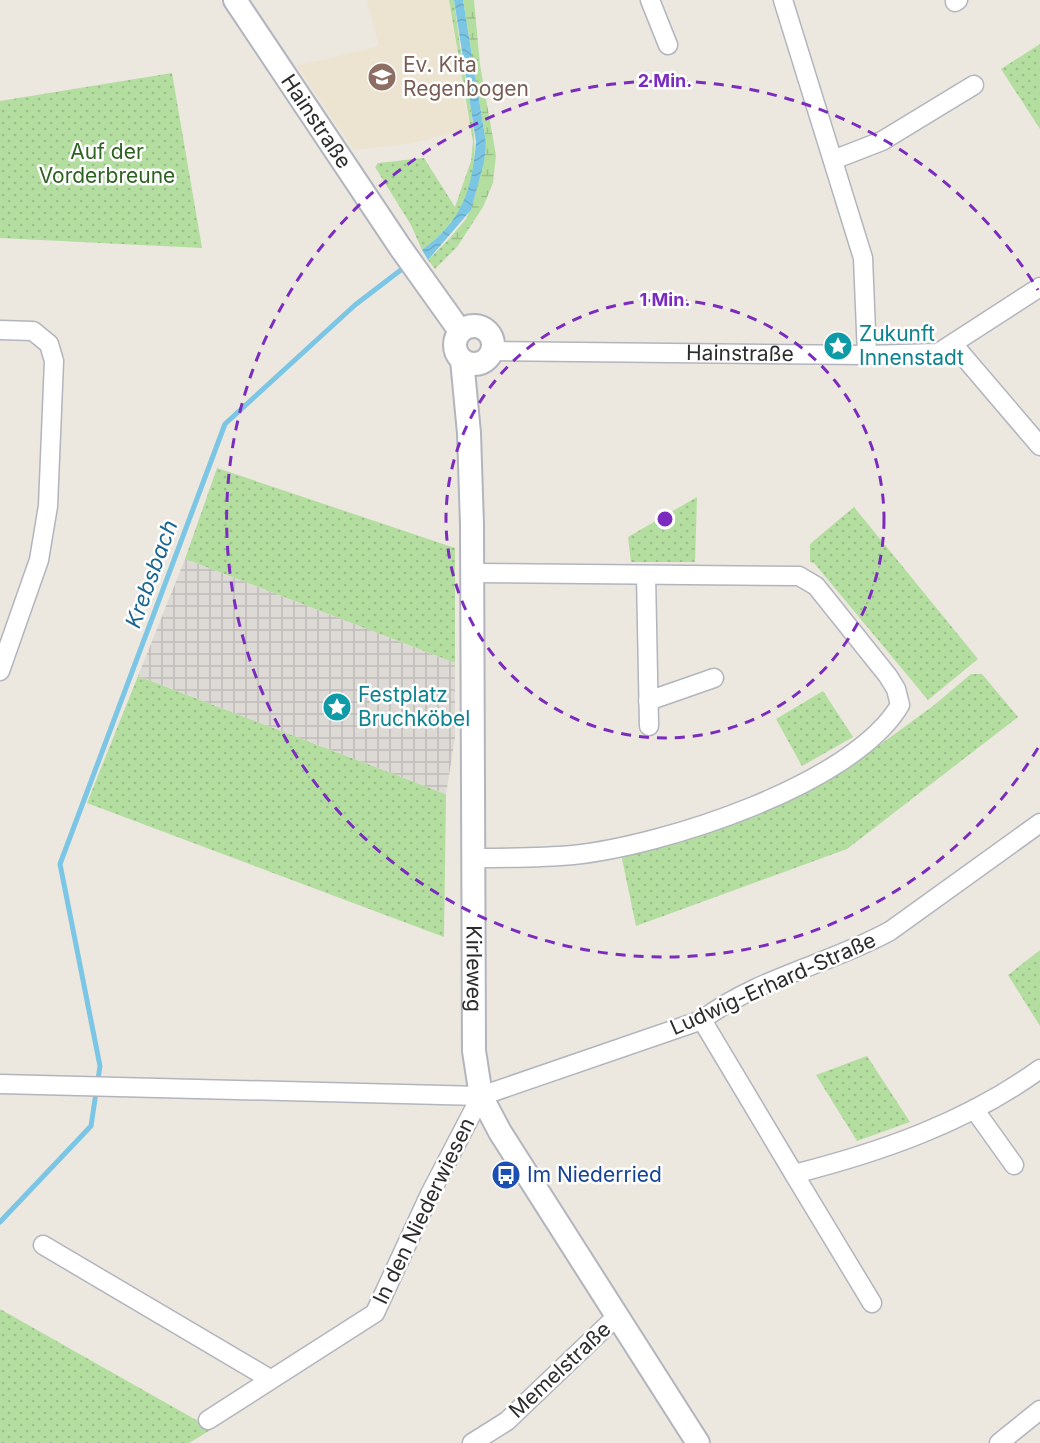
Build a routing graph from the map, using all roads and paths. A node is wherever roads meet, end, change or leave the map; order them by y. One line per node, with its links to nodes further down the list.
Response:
1 (235, 0): 9 (street, Hainstraße)
2 (650, 0): 4 (street)
3 (783, 0): 6 (street)
4 (668, 45)
5 (974, 85): 6 (street)
6 (833, 160): 11 (street)
7 (1040, 287): 10 (street, Hainstraße)
8 (0, 330): 18 (street)
9 (460, 331): 12 (street); 13 (street)
10 (954, 344): 11 (street, Hainstraße); 15 (street)
11 (867, 355): 12 (street, Hainstraße)
12 (489, 356): 13 (street); 14 (street, Kirleweg)
13 (462, 360): 14 (street, Kirleweg)
14 (469, 433): 16 (street, Kirleweg)
15 (1040, 446)
16 (472, 573): 17 (street); 23 (street, Kirleweg)
17 (646, 575): 20 (street); 23 (street)
18 (0, 671)
19 (714, 678): 20 (street)
20 (648, 701): 21 (street)
21 (649, 726)
22 (1040, 823): 24 (street, Ludwig-Erhard-Straße)
23 (473, 858): 27 (street, Kirleweg)
24 (702, 1020): 27 (street, Ludwig-Erhard-Straße); 30 (street)
25 (1040, 1069): 28 (street)
26 (0, 1084): 27 (street)
27 (481, 1096): 33 (street, Kirleweg); 34 (street, In den Niederwiesen)
28 (974, 1109): 29 (street); 30 (street)
29 (1014, 1165)
30 (794, 1174): 32 (street)
31 (43, 1245): 34 (street)
32 (872, 1304)
33 (617, 1316): 37 (street, Memelstraße); 38 (street, Kirleweg)
34 (270, 1379): 36 (street, In den Niederwiesen)
35 (1040, 1410): 39 (street)
36 (208, 1420)
37 (472, 1443)
38 (698, 1443)
39 (999, 1443)

